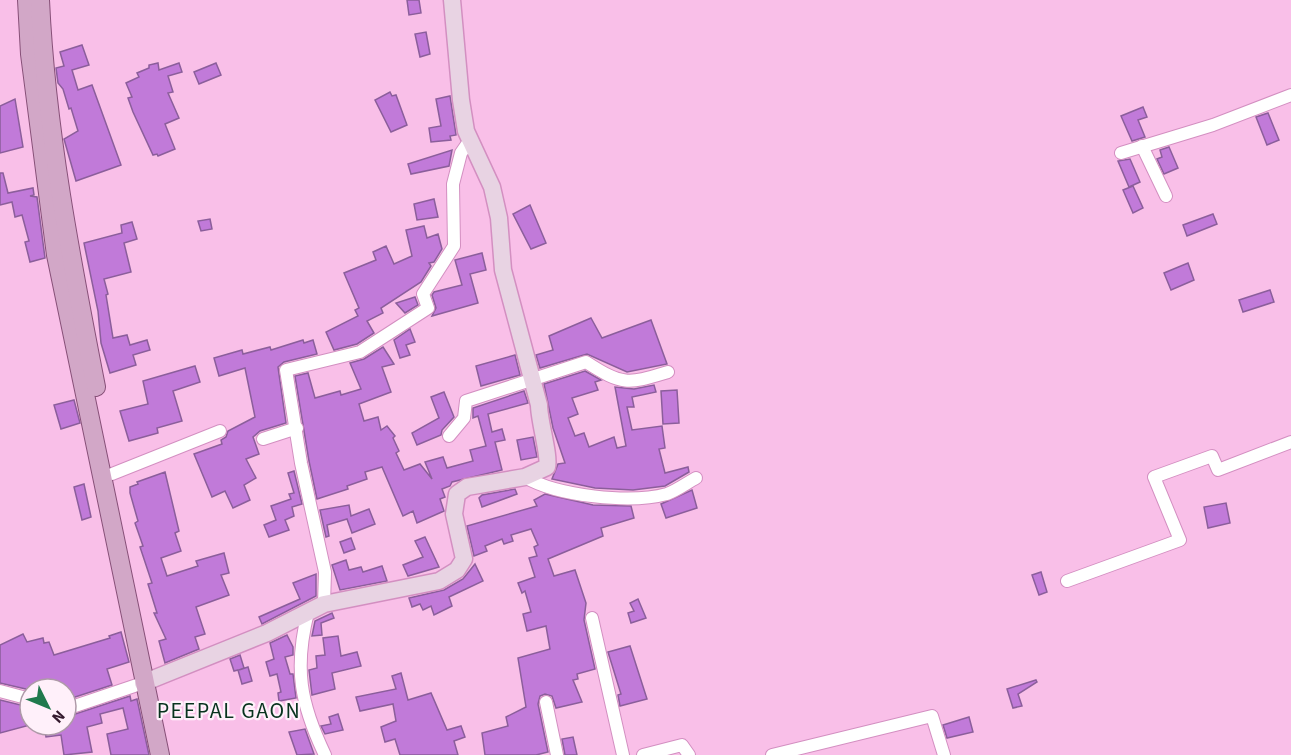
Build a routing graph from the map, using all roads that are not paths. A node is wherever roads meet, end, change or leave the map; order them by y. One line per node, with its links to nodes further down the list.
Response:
1 (27, 0): 23 (main road)
2 (40, 0): 16 (main road)
3 (452, 0): 5 (street)
4 (1291, 95): 6 (street)
5 (470, 140): 10 (street); 11 (street)
6 (1142, 146): 7 (street); 8 (street)
7 (1120, 153)
8 (1166, 196)
9 (669, 372): 10 (street)
10 (532, 379): 13 (street); 17 (street)
11 (297, 428): 14 (street); 20 (street)
12 (220, 431): 16 (street)
13 (449, 436)
14 (262, 439)
15 (1291, 442): 19 (street)
16 (112, 474): 23 (main road)
17 (525, 477): 18 (street); 20 (street)
18 (696, 478)
19 (1067, 581)
20 (324, 604): 21 (street)
21 (308, 612): 23 (street); 30 (street)
22 (592, 618): 32 (street)
23 (148, 681): 27 (street); 28 (main road); 29 (main road)
24 (0, 692): 25 (street)
25 (18, 696)
26 (546, 702): 31 (street)
27 (78, 705)
28 (160, 755)
29 (171, 755)
30 (325, 755)
31 (557, 755)
32 (622, 755)
33 (643, 755): 34 (street)
34 (690, 755)
35 (771, 755): 36 (street)
36 (944, 755)

